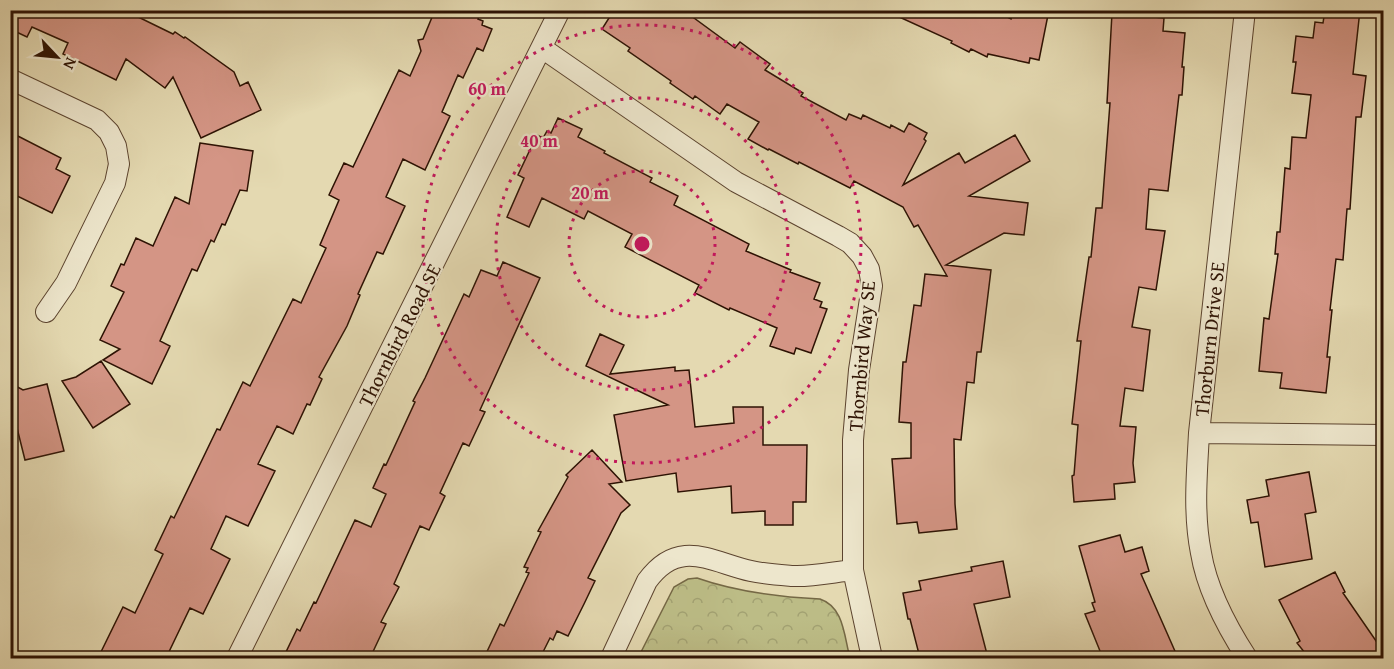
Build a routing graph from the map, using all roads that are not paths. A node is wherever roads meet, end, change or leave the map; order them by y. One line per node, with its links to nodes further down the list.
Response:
1 (560, 10): 3 (street, Thornbird Road SE)
2 (1245, 10): 6 (street, Thorburn Drive SE)
3 (542, 48): 8 (street, Thornbird Way SE); 9 (street, Thornbird Road SE)
4 (10, 78): 5 (street)
5 (46, 312)
6 (1199, 432): 7 (street); 12 (street, Thorburn Drive SE)
7 (1383, 435)
8 (853, 570): 10 (street); 11 (street, Thornbird Way SE)
9 (237, 658)
10 (610, 658)
11 (872, 658)
12 (1247, 658)

